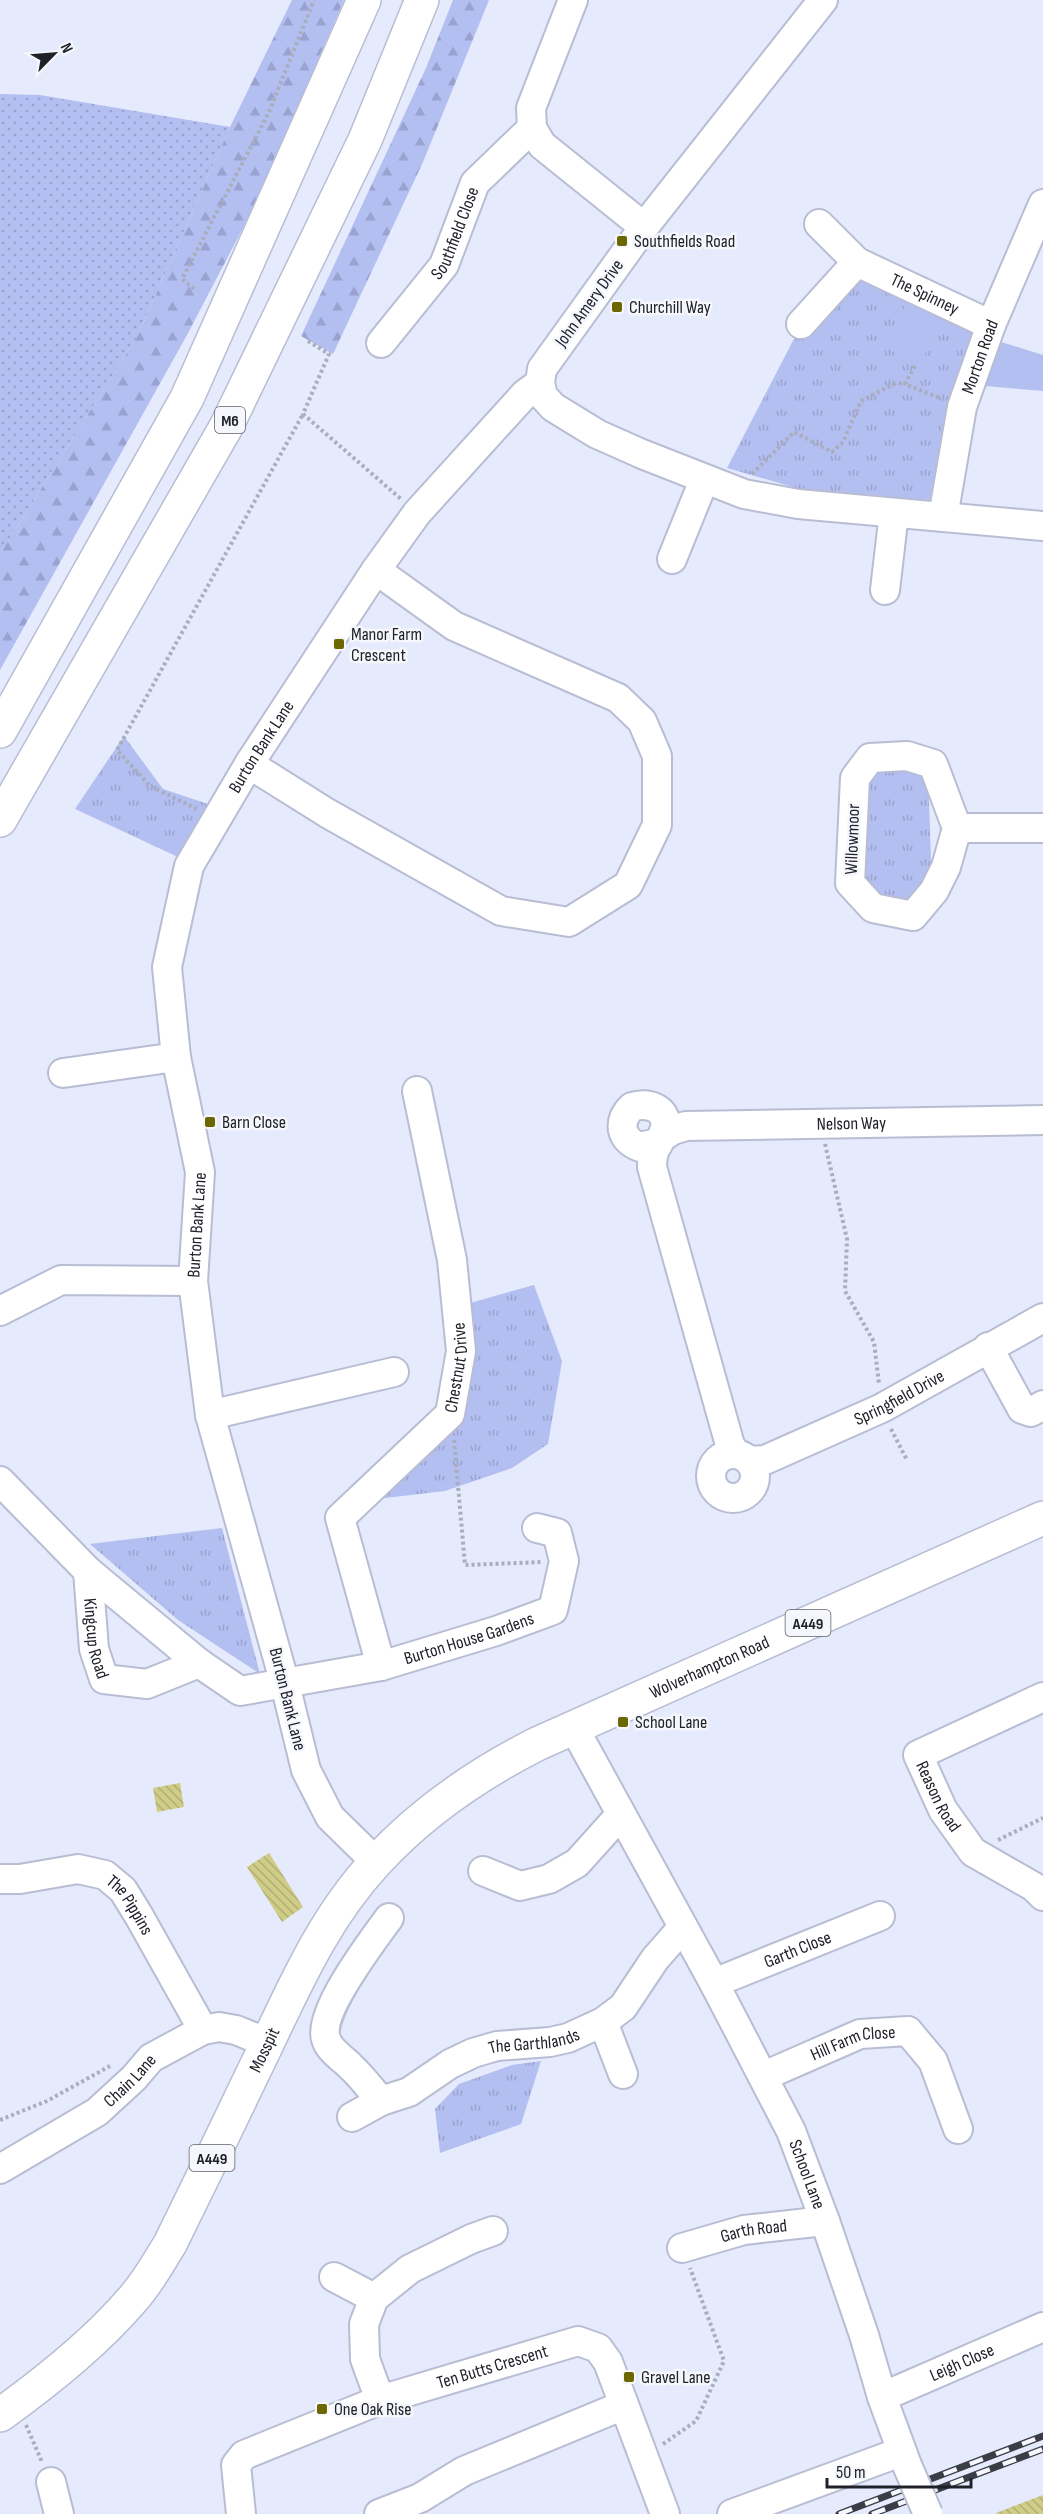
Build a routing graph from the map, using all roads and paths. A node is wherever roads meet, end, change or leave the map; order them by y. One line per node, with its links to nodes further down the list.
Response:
1 (314, 0): 11 (path)
2 (364, 0): 30 (highway)
3 (422, 0): 33 (highway, M6)
4 (573, 0): 6 (street)
5 (823, 0): 9 (street, John Amery Drive)
6 (532, 128): 9 (street); 15 (street, Southfield Close)
7 (1043, 204): 13 (street, Morton Road)
8 (819, 224): 10 (street, The Spinney)
9 (644, 227): 17 (street, John Amery Drive)
10 (858, 262): 12 (street); 13 (street, The Spinney)
11 (194, 289)
12 (801, 324)
13 (991, 325): 19 (street, Morton Road)
14 (308, 341): 20 (path)
15 (381, 343)
16 (915, 366): 18 (path)
17 (540, 383): 21 (street); 23 (street, John Amery Drive)
18 (905, 384): 19 (path); 22 (path)
19 (962, 407): 25 (street, Morton Road)
20 (303, 414): 23 (path); 32 (path)
21 (704, 480): 22 (street); 27 (street)
22 (744, 494): 24 (street)
23 (417, 513): 28 (street, Burton Bank Lane)
24 (894, 513): 25 (street); 29 (street)
25 (944, 517): 26 (street)
26 (1043, 526)
27 (672, 559)
28 (376, 570): 31 (street, Burton Bank Lane); 31 (street)
29 (885, 590)
30 (0, 731)
31 (249, 764): 32 (street, Burton Bank Lane)
32 (217, 818): 36 (street, Burton Bank Lane)
33 (0, 820)
34 (957, 828): 34 (street, Willowmoor); 35 (street)
35 (1043, 828)
36 (176, 1057): 37 (street); 42 (street, Burton Bank Lane)
37 (63, 1073)
38 (417, 1091): 48 (street, Chestnut Drive)
39 (1043, 1120): 40 (street, Nelson Way)
40 (821, 1123): 41 (street, Nelson Way); 50 (path)
41 (660, 1140): 50 (street, Springfield Drive)
42 (193, 1281): 43 (street); 49 (street, Burton Bank Lane)
43 (0, 1311)
44 (1043, 1318): 45 (street, Springfield Drive)
45 (988, 1347): 47 (street); 50 (street, Springfield Drive)
46 (394, 1372): 49 (street)
47 (1043, 1406)
48 (450, 1414): 55 (path); 58 (street, Chestnut Drive)
49 (210, 1415): 59 (street, Burton Bank Lane)
50 (886, 1417): 51 (path)
51 (907, 1460)
52 (0, 1481): 56 (street, Kingcup Road)
53 (1043, 1518): 61 (highway, Wolverhampton Road / A449)
54 (537, 1528): 55 (street, Burton House Gardens)
55 (564, 1561): 58 (street, Burton House Gardens)
56 (88, 1571): 57 (street, Kingcup Road); 57 (street, Kingcup Road)
57 (198, 1663): 59 (street, Kingcup Road)
58 (381, 1666): 59 (street, Burton House Gardens)
59 (285, 1684): 65 (street, Burton Bank Lane)
60 (1043, 1696): 64 (street, Reason Road)
61 (573, 1728): 62 (street, School Lane); 65 (highway, Mosspit / A449)
62 (621, 1814): 66 (street); 71 (street, School Lane)
63 (1043, 1818): 64 (path)
64 (973, 1852): 68 (street, Reason Road)
65 (376, 1862): 75 (highway, Mosspit / A449)
66 (483, 1871)
67 (0, 1880): 74 (street, The Pippins)
68 (1043, 1896)
69 (880, 1916): 72 (street, Garth Close)
70 (389, 1918): 79 (street)
71 (683, 1927): 72 (street, School Lane); 73 (street, The Garthlands)
72 (714, 1983): 78 (street, School Lane)
73 (603, 2022): 77 (street); 79 (street, The Garthlands)
74 (203, 2030): 75 (street, Chain Lane); 76 (street, Chain Lane)
75 (268, 2043): 93 (highway, Mosspit / A449)
76 (151, 2058): 81 (path); 83 (street, Chain Lane)
77 (623, 2074)
78 (764, 2076): 82 (street, Hill Farm Close); 84 (street, School Lane)
79 (381, 2101): 80 (street, The Garthlands)
80 (352, 2117)
81 (0, 2120)
82 (958, 2129)
83 (0, 2169)
84 (825, 2221): 86 (street, Garth Road); 90 (street, School Lane)
85 (493, 2231): 88 (street)
86 (682, 2248): 94 (path)
87 (334, 2277): 88 (street)
88 (374, 2298): 91 (street)
89 (1043, 2327): 90 (street, Leigh Close)
90 (882, 2397): 95 (street, School Lane)
91 (380, 2400): 92 (street, Ten Butts Crescent); 98 (street, Ten Butts Crescent)
92 (624, 2405): 94 (street, Ten Butts Crescent); 99 (street)
93 (8, 2410): 96 (path)
94 (644, 2457): 100 (street, Ten Butts Crescent)
95 (904, 2457): 101 (street); 102 (street, School Lane, bridge)
96 (51, 2482): 97 (street)
97 (59, 2514)
98 (241, 2514)
99 (380, 2514)
100 (665, 2514)
101 (732, 2514)
102 (928, 2514)

